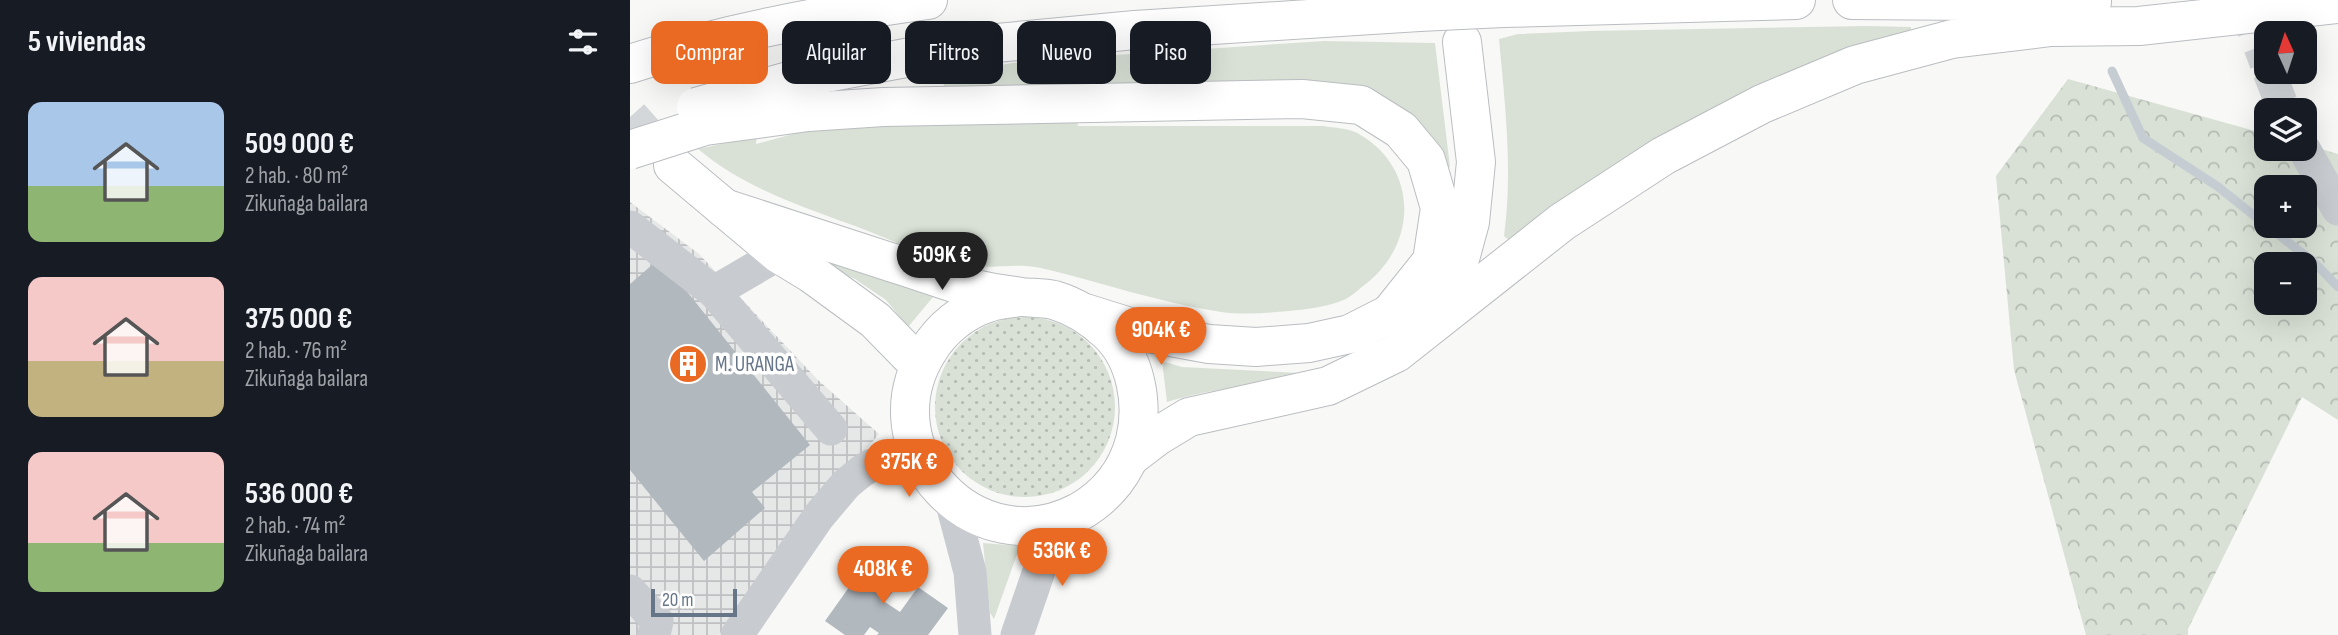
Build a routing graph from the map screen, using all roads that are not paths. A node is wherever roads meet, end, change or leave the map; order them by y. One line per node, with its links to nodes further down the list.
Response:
1 (928, 0): 6 (main road)
2 (1796, 0): 7 (main road, bridge)
3 (1852, 0): 4 (main road)
4 (2338, 4): 21 (main road)
5 (1462, 42): 16 (main road)
6 (630, 64)
7 (804, 95): 8 (main road, bridge); 9 (main road, bridge); 20 (main road)
8 (630, 126)
9 (630, 150)
10 (2311, 161): 13 (street)
11 (673, 165): 12 (main road)
12 (724, 208): 15 (main road); 18 (main road)
13 (2338, 209)
14 (630, 227): 17 (street)
15 (779, 254): 17 (street); 22 (main road)
16 (1455, 277): 20 (main road); 21 (main road)
17 (714, 292): 23 (street)
18 (1019, 297): 19 (main road); 22 (main road)
19 (1085, 313): 20 (main road); 24 (main road)
20 (1388, 316)
21 (1396, 353): 24 (main road)
22 (919, 365): 25 (main road)
23 (831, 429)
24 (1131, 456): 27 (main road)
25 (919, 458): 26 (main road); 30 (street)
26 (951, 500): 27 (main road); 31 (street)
27 (1065, 519): 32 (street)
28 (630, 591): 29 (street)
29 (654, 635)
30 (737, 635)
31 (975, 635)
32 (1017, 635)

